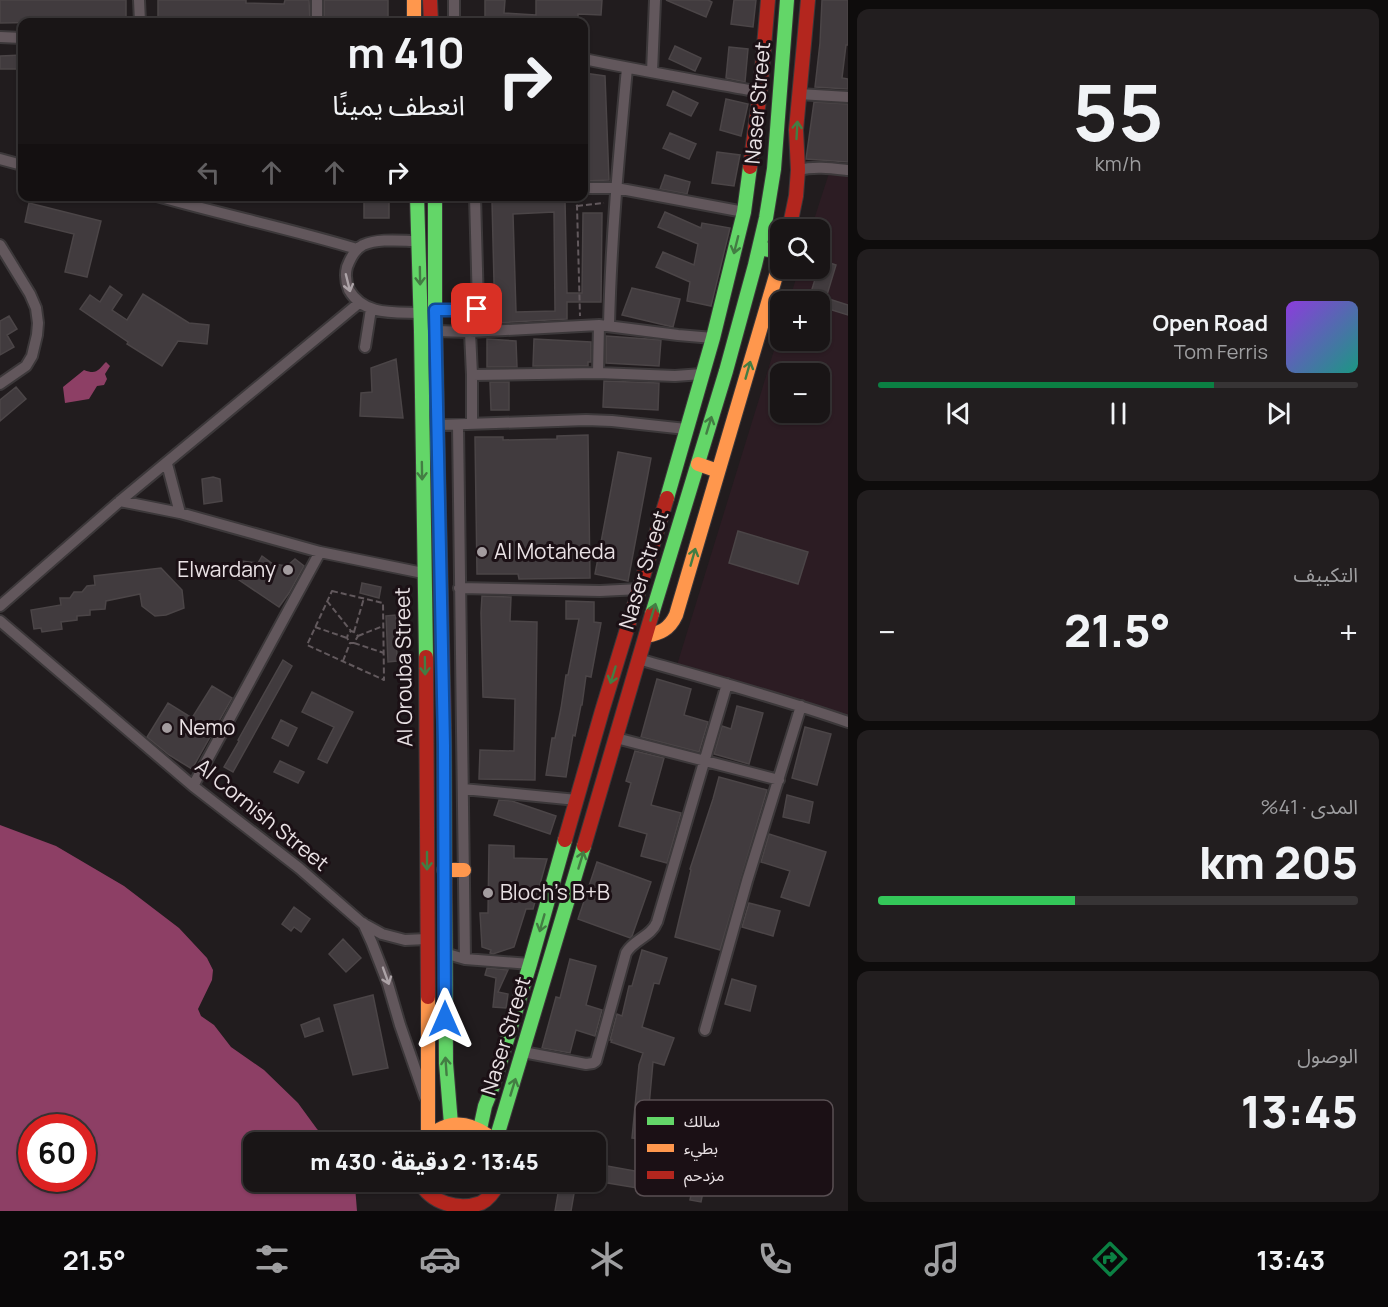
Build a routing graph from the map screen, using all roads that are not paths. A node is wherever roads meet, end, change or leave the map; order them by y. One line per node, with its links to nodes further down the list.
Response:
1 (139, 0): 10 (street)
2 (317, 0): 11 (street)
3 (414, 0): 12 (main road)
4 (430, 0): 13 (main road)
5 (454, 0): 14 (street)
6 (655, 0): 19 (street)
7 (808, 0): 21 (main road)
8 (767, 2): 9 (main road); 20 (main road, Naser Street)
9 (787, 4): 37 (main road, Naser Street)
10 (140, 18)
11 (317, 18)
12 (414, 18)
13 (431, 18)
14 (454, 18)
15 (0, 37): 16 (street)
16 (18, 38)
17 (588, 60): 18 (street)
18 (627, 68): 19 (street); 28 (street)
19 (652, 72): 20 (street)
20 (760, 92): 33 (main road, Naser Street)
21 (799, 94): 22 (street); 25 (main road, one-way to 21)
22 (848, 97)
23 (0, 159): 24 (street)
24 (18, 164)
25 (798, 170): 26 (street); 34 (main road)
26 (848, 170)
27 (588, 188): 28 (street)
28 (616, 188): 33 (street); 45 (street)
29 (175, 201): 38 (street)
30 (417, 201): 35 (main road, Al Orouba Street)
31 (435, 201): 43 (main road, Al Orouba Street)
32 (475, 201): 43 (street)
33 (744, 213): 48 (main road, Naser Street, one-way to 48)
34 (791, 219)
35 (419, 241): 38 (street); 44 (main road, Al Orouba Street, one-way to 44)
36 (0, 245): 53 (street)
37 (759, 248): 39 (main road); 59 (main road, Naser Street, one-way to 37)
38 (357, 249): 41 (street, one-way to 41)
39 (770, 250)
40 (775, 279): 60 (main road, one-way to 40)
41 (359, 303): 42 (street); 58 (street)
42 (371, 309): 44 (street); 49 (street)
43 (435, 310): 46 (main road, Al Orouba Street)
44 (420, 313): 64 (main road, Al Orouba Street, one-way to 64)
45 (604, 325): 47 (street); 48 (street); 50 (street)
46 (436, 331): 47 (street); 55 (main road, Al Orouba Street)
47 (470, 332): 52 (street)
48 (713, 338): 51 (main road, Naser Street)
49 (365, 347)
50 (598, 373): 51 (street); 52 (street)
51 (702, 374): 57 (main road, Naser Street)
52 (472, 375): 54 (street)
53 (0, 384)
54 (472, 424): 56 (street); 57 (street)
55 (438, 425): 56 (street); 72 (main road, Al Orouba Street)
56 (458, 425): 65 (street)
57 (686, 429): 66 (main road, Naser Street)
58 (166, 464): 61 (street); 62 (street)
59 (698, 464): 60 (main road); 69 (main road, Naser Street, one-way to 59)
60 (718, 471): 69 (main road, one-way to 60)
61 (120, 501): 62 (street); 67 (street)
62 (180, 513): 63 (street)
63 (320, 552): 64 (street); 81 (street)
64 (423, 573): 73 (main road, Al Orouba Street, one-way to 73)
65 (459, 588): 66 (street); 82 (street)
66 (640, 590): 78 (main road, Naser Street, one-way to 78)
67 (0, 606)
68 (0, 621): 81 (street, Al Cornish Street)
69 (646, 636): 70 (main road, Naser Street)
70 (638, 659): 71 (street); 76 (main road, Naser Street)
71 (727, 684): 74 (street); 77 (street)
72 (442, 687): 73 (main road); 84 (main road, Al Orouba Street)
73 (426, 688): 87 (main road, Al Orouba Street, one-way to 87)
74 (801, 706): 75 (street); 80 (street)
75 (848, 722)
76 (616, 738): 77 (street); 79 (main road, Naser Street)
77 (705, 761): 80 (street); 92 (street)
78 (585, 769): 79 (main road); 83 (main road, Naser Street)
79 (605, 775): 92 (main road, Naser Street, one-way to 79)
80 (779, 780): 91 (street)
81 (193, 786): 86 (street, Al Cornish Street)
82 (463, 789): 83 (street); 85 (street)
83 (577, 800): 90 (main road, Naser Street, one-way to 90)
84 (444, 870): 85 (main road); 88 (main road, Al Orouba Street)
85 (464, 870): 89 (street)
86 (362, 923): 87 (street, Al Cornish Street); 93 (street, Al Cornish Street, one-way to 93)
87 (427, 939): 93 (main road, Al Orouba Street)
88 (444, 953): 89 (street); 94 (main road, Al Orouba Street, one-way to 88)
89 (465, 959): 90 (street)
90 (530, 964): 95 (main road, Naser Street)
91 (705, 1030)
92 (523, 1052): 99 (main road, Naser Street, one-way to 92)
93 (428, 1104): 96 (main road, Al Orouba Street)
94 (450, 1124): 95 (main road); 97 (main road)
95 (480, 1129): 98 (main road)
96 (426, 1132)
97 (435, 1132)
98 (483, 1132)
99 (498, 1132)
100 (422, 1192): 104 (main road)
101 (426, 1192): 102 (main road)
102 (492, 1192)
103 (495, 1192): 105 (main road)
104 (426, 1211)
105 (489, 1211)

